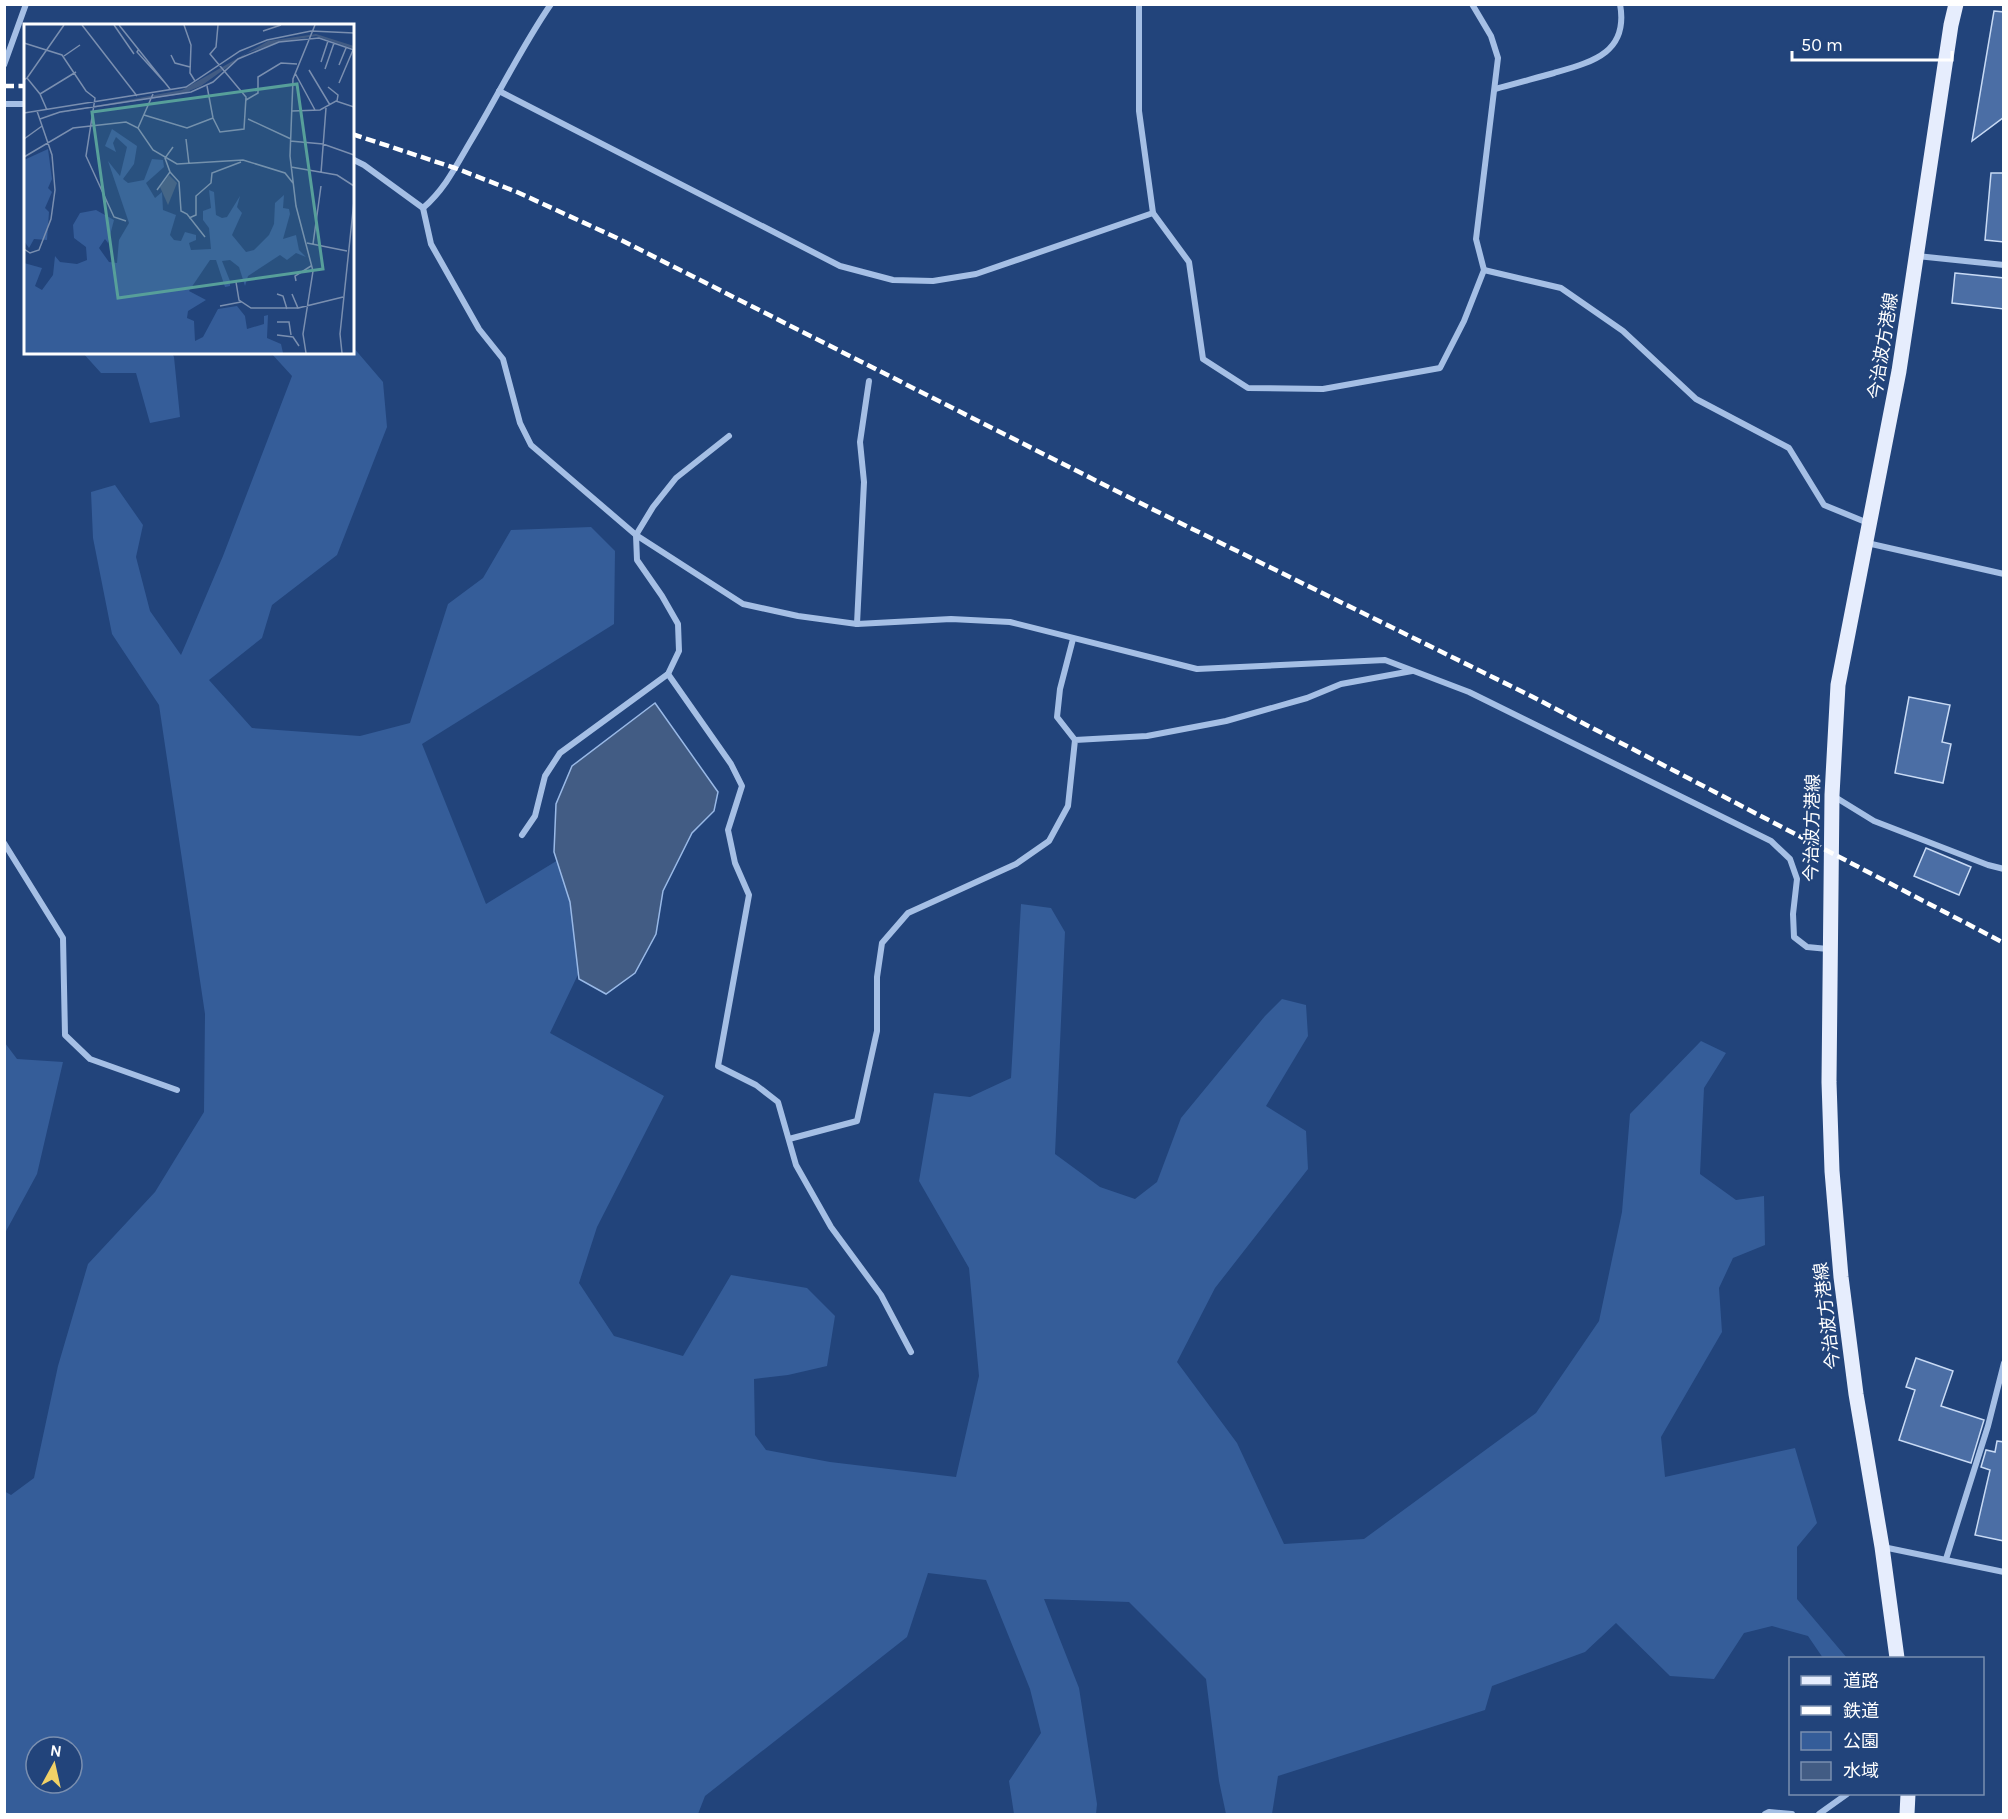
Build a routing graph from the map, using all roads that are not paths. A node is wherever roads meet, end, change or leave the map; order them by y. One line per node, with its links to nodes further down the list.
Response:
1 (26, 4): 7 (street)
2 (551, 4): 9 (street)
3 (1139, 4): 14 (street)
4 (1472, 4): 8 (street)
5 (1620, 4): 8 (street)
6 (1956, 4): 15 (main road, 今治波方港線)
7 (4, 65)
8 (1495, 89): 17 (street)
9 (499, 91): 13 (street); 14 (street)
10 (4, 104): 11 (street)
11 (24, 104)
12 (354, 160): 13 (street)
13 (423, 208): 21 (street)
14 (1153, 213): 17 (street)
15 (1917, 256): 16 (street); 20 (main road, 今治波方港線)
16 (2004, 265)
17 (1484, 270): 20 (street)
18 (869, 381): 24 (street)
19 (729, 436): 21 (street)
20 (1870, 524): 22 (main road, 今治波方港線)
21 (636, 535): 24 (street); 27 (street)
22 (1865, 542): 23 (street); 29 (main road, 今治波方港線)
23 (2004, 574)
24 (856, 624): 25 (street)
25 (1073, 639): 26 (street); 28 (street)
26 (1413, 671): 28 (street); 33 (street)
27 (668, 674): 30 (street); 35 (street)
28 (1075, 741): 35 (street)
29 (1832, 795): 32 (street); 33 (main road, 今治波方港線)
30 (522, 835)
31 (4, 843): 34 (street)
32 (2004, 869)
33 (1830, 950): 38 (main road, 今治波方港線)
34 (177, 1090)
35 (789, 1139): 36 (street)
36 (911, 1352)
37 (2004, 1363): 39 (street)
38 (1882, 1547): 39 (street); 41 (main road, 今治波方港線)
39 (1946, 1559): 40 (street)
40 (2004, 1572)
41 (1897, 1657)
42 (1846, 1795): 46 (street)
43 (1908, 1795): 47 (main road)
44 (1765, 1815): 45 (street)
45 (1792, 1815)
46 (1819, 1815)
47 (1907, 1815)

